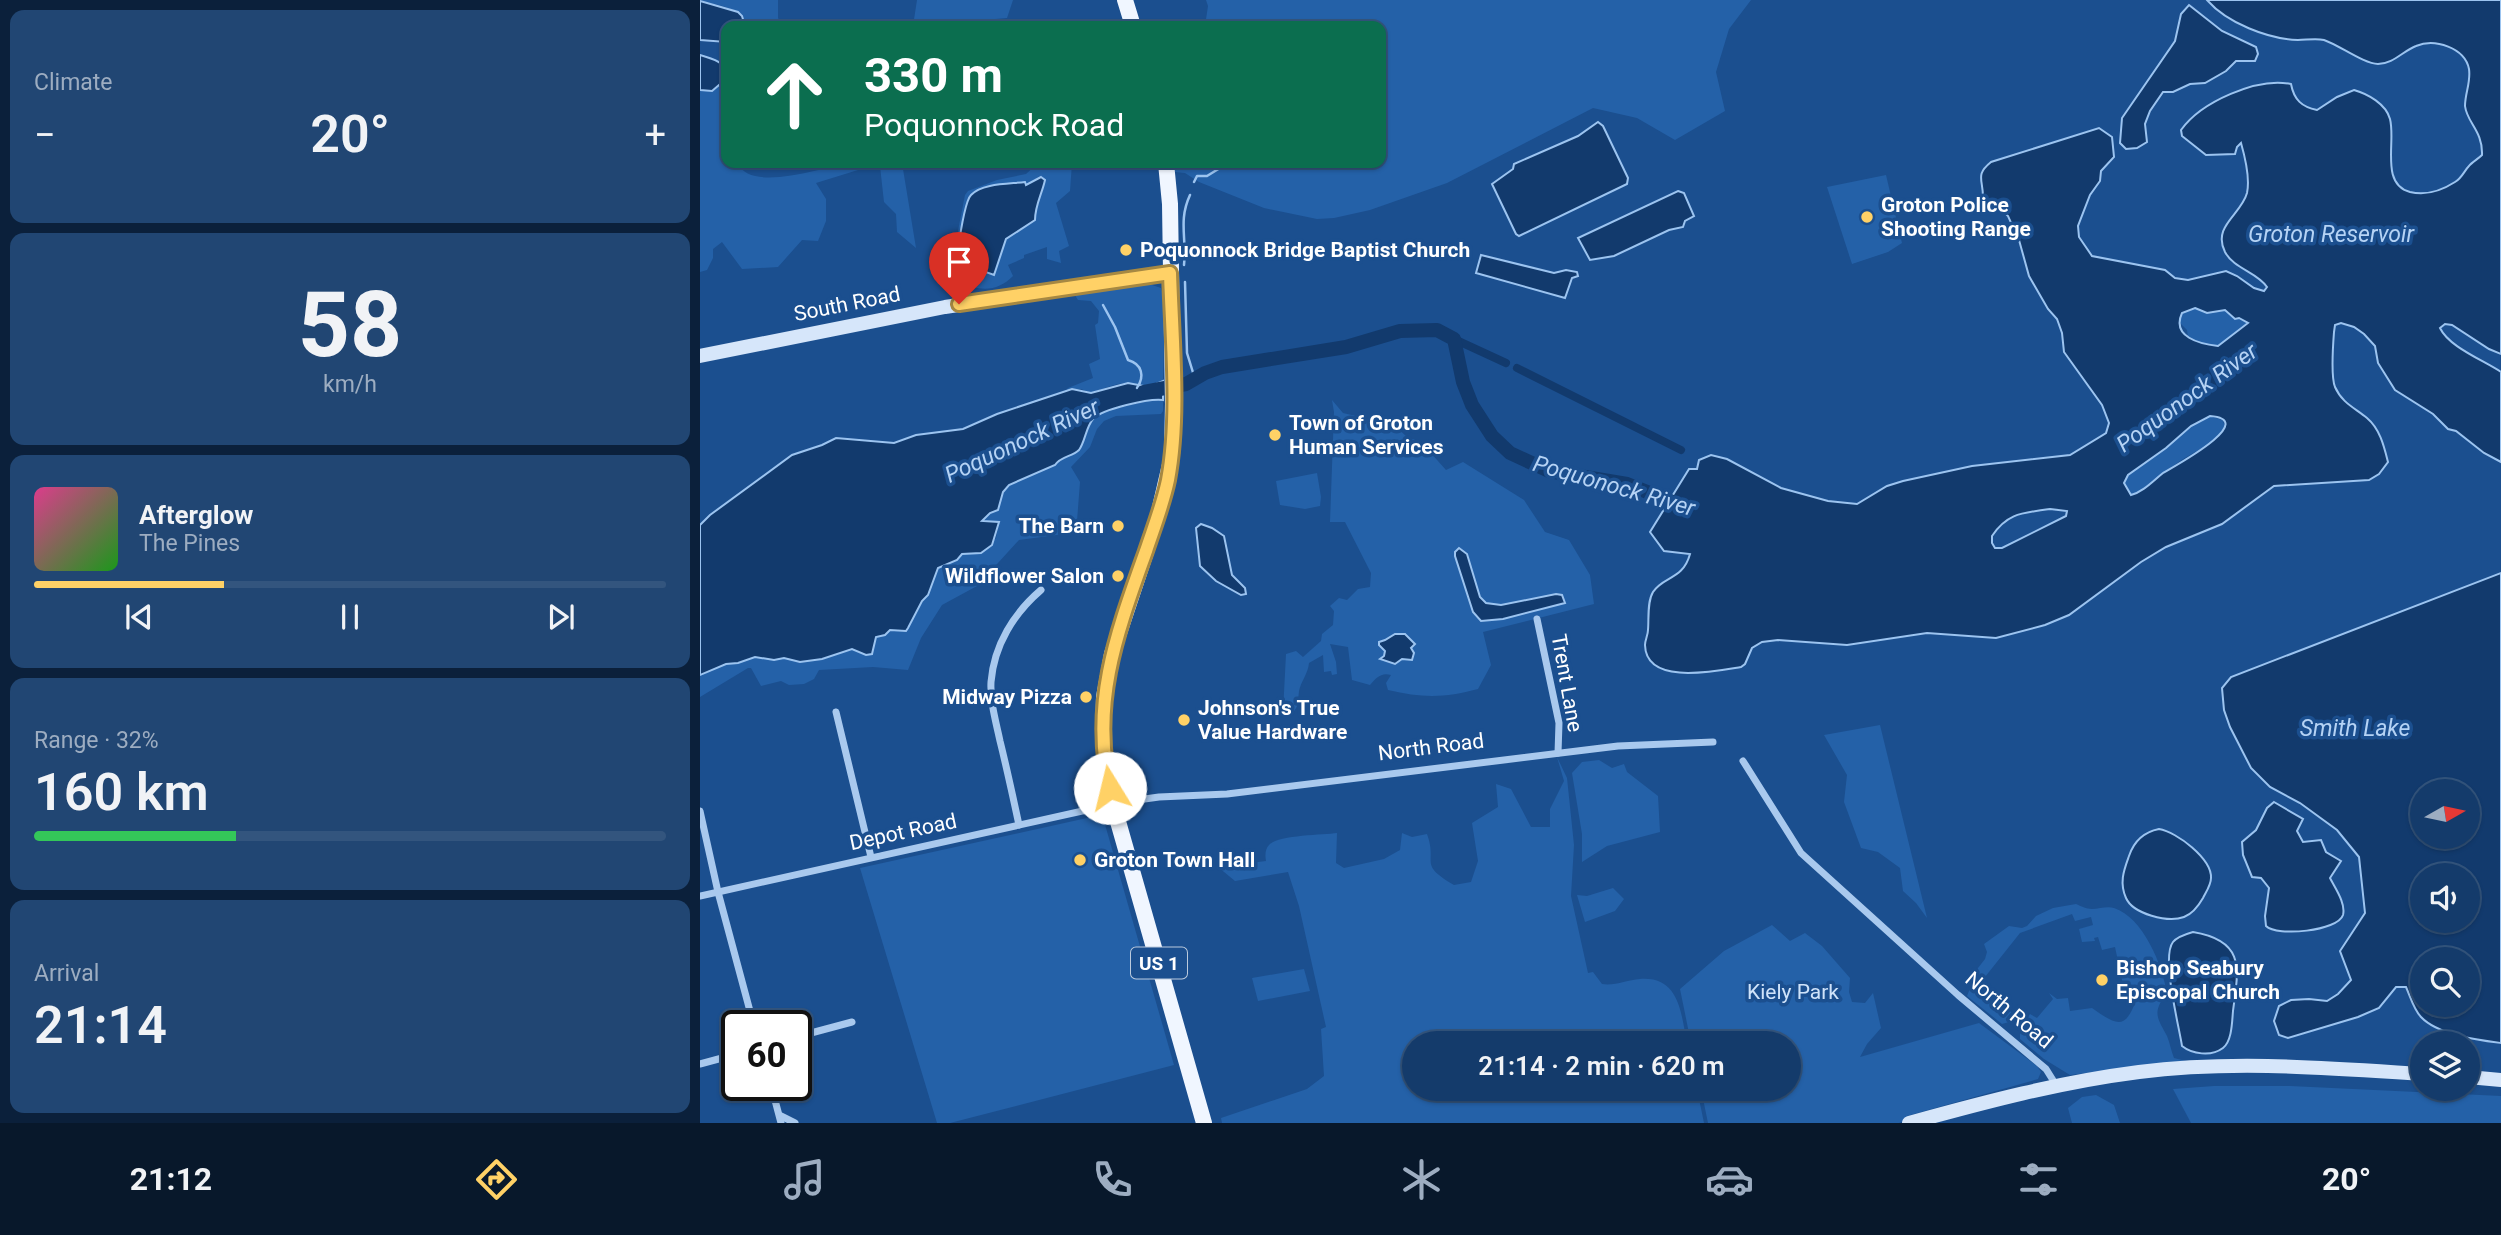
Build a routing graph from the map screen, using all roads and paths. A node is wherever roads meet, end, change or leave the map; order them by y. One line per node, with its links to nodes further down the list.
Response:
1 (1125, 0): 2 (main road)
2 (1131, 21)
3 (1166, 168): 4 (main road, US 1)
4 (1170, 273): 5 (main road, South Road); 12 (main road, US 1)
5 (700, 356)
6 (1041, 590): 14 (street)
7 (1537, 619): 10 (street, Trent Lane)
8 (836, 712): 15 (street)
9 (1713, 742): 10 (street, North Road)
10 (1558, 754): 12 (street, North Road)
11 (1743, 761): 26 (street, North Road)
12 (1113, 804): 14 (street, Depot Road); 31 (main road, US 1)
13 (700, 811): 16 (street)
14 (1019, 825): 15 (street, Depot Road)
15 (871, 857): 16 (street, Depot Road)
16 (718, 892): 17 (street, Depot Road); 18 (street)
17 (700, 895)
18 (750, 1010)
19 (852, 1021): 20 (street)
20 (812, 1032)
21 (721, 1058): 22 (street)
22 (700, 1064)
23 (2410, 1073): 26 (main road)
24 (2480, 1078): 25 (main road)
25 (2501, 1080)
26 (2056, 1085): 28 (main road)
27 (776, 1101): 29 (street)
28 (1954, 1117): 32 (main road)
29 (781, 1119): 30 (street)
30 (795, 1123)
31 (1203, 1123)
32 (1909, 1123)

